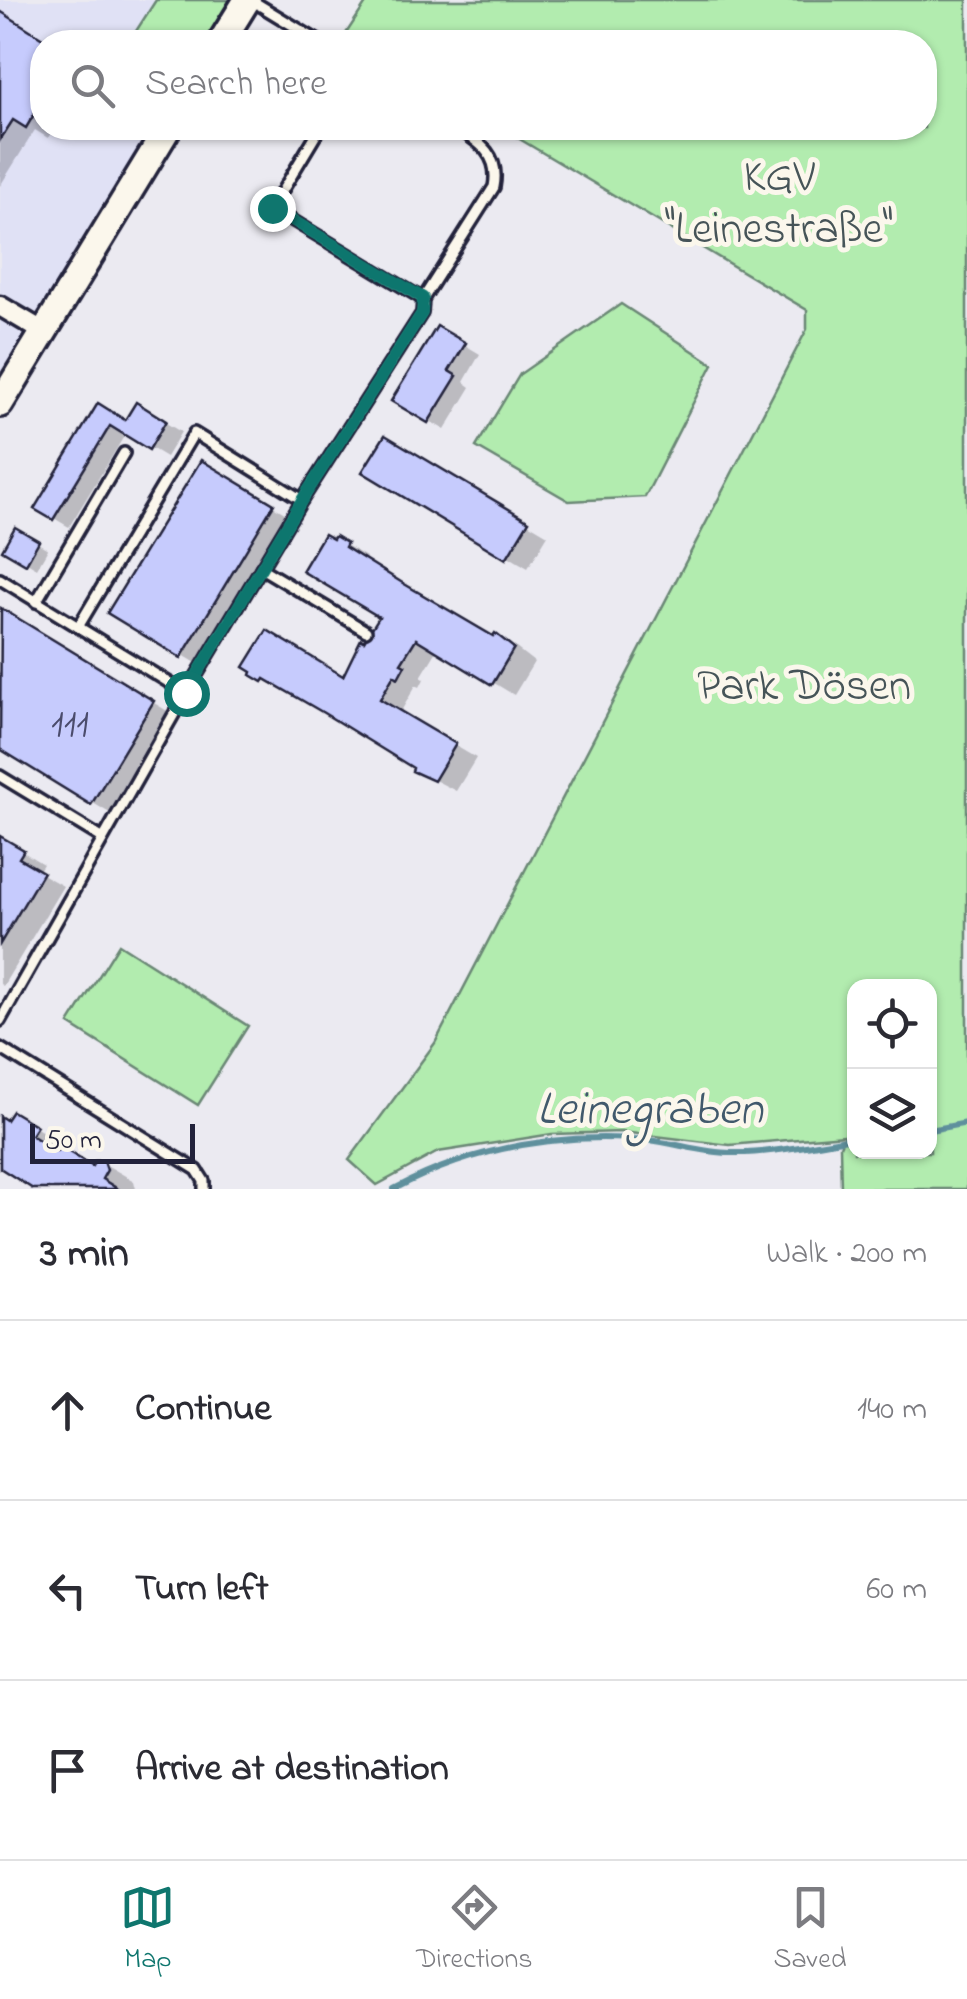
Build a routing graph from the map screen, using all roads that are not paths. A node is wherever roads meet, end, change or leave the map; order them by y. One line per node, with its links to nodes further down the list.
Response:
1 (249, 0): 2 (main road); 3 (lane)
2 (228, 30)
3 (300, 30)
4 (161, 140): 9 (main road)
5 (313, 140): 7 (lane)
6 (476, 140): 7 (lane)
7 (423, 298): 12 (lane)
8 (0, 306): 9 (street)
9 (44, 332): 10 (main road)
10 (0, 404)
11 (124, 454): 15 (lane)
12 (302, 500): 13 (lane); 16 (lane)
13 (260, 568): 17 (lane); 18 (lane)
14 (0, 579): 15 (lane)
15 (36, 602): 16 (lane)
16 (78, 627): 18 (lane)
17 (366, 631)
18 (186, 693): 20 (lane)
19 (0, 776): 20 (lane)
20 (102, 838): 21 (lane)
21 (0, 1021)
22 (0, 1048): 23 (lane)
23 (204, 1189)

